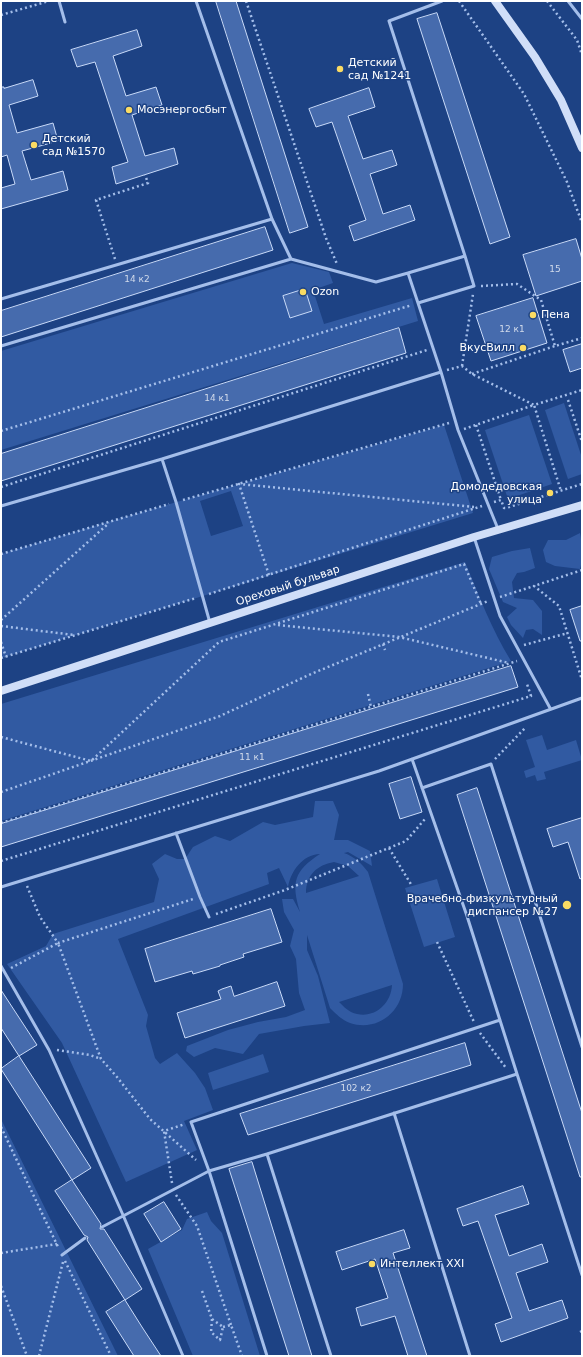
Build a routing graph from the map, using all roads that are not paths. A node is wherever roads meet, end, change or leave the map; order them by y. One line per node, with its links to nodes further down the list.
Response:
1 (59, 1): 7 (lane)
2 (196, 1): 9 (lane)
3 (442, 1): 10 (lane)
4 (495, 1): 8 (main road)
5 (568, 1): 6 (lane)
6 (582, 19)
7 (65, 22)
8 (582, 148)
9 (272, 219): 11 (lane); 13 (lane)
10 (465, 256): 12 (lane); 14 (lane)
11 (292, 259): 12 (lane); 15 (lane)
12 (408, 273): 14 (lane)
13 (1, 299)
14 (418, 303): 16 (lane)
15 (1, 346)
16 (441, 372): 17 (lane); 20 (lane)
17 (162, 459): 19 (lane); 22 (lane)
18 (582, 505): 20 (main road, Ореховый бульвар)
19 (1, 506)
20 (498, 529): 21 (main road, Ореховый бульвар)
21 (474, 536): 22 (main road, Ореховый бульвар); 25 (lane)
22 (210, 623): 23 (main road, Ореховый бульвар)
23 (1, 691)
24 (582, 698): 25 (lane)
25 (550, 708): 26 (lane)
26 (412, 759): 27 (lane); 28 (lane)
27 (422, 788): 36 (lane); 37 (lane)
28 (283, 800): 29 (lane); 30 (lane)
29 (285, 805)
30 (176, 833): 31 (lane); 34 (lane)
31 (144, 843): 32 (lane); 33 (lane)
32 (146, 848)
33 (1, 886)
34 (209, 917)
35 (1, 966): 42 (lane)
36 (500, 1020): 38 (lane); 41 (lane)
37 (582, 1047)
38 (517, 1074): 39 (lane); 46 (lane)
39 (394, 1114): 40 (lane); 50 (lane)
40 (267, 1154): 41 (lane); 49 (lane)
41 (209, 1171): 42 (lane); 48 (lane)
42 (123, 1215): 43 (lane); 47 (lane)
43 (102, 1227)
44 (85, 1238): 45 (lane)
45 (62, 1255)
46 (582, 1275)
47 (183, 1356)
48 (267, 1356)
49 (331, 1356)
50 (470, 1356)

